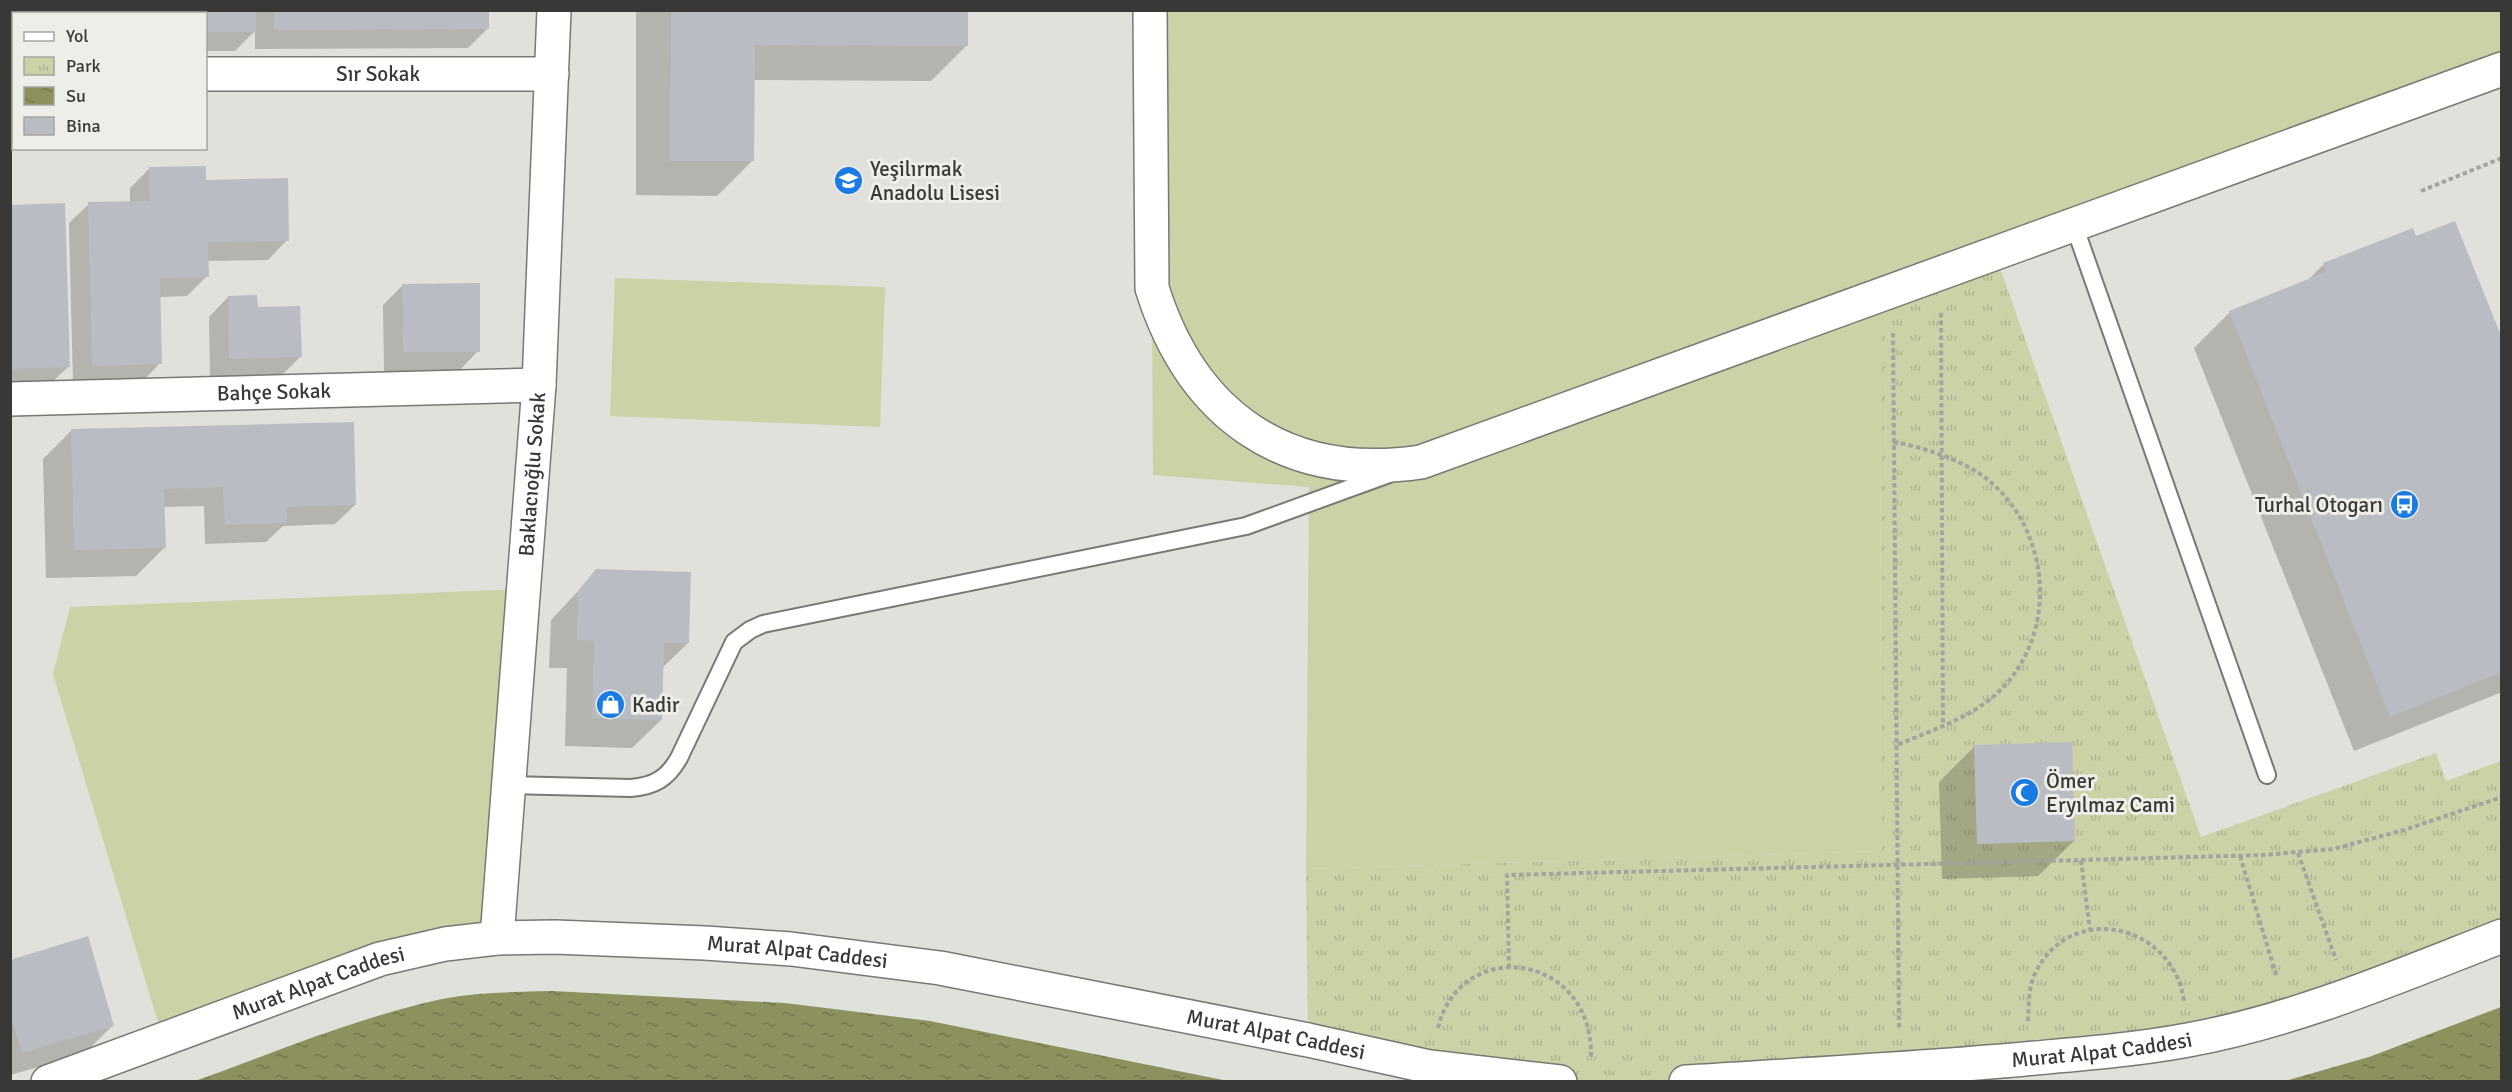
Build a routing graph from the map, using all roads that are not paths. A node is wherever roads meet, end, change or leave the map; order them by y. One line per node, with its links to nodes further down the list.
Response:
1 (554, 10): 4 (street, Baklacıoğlu Sokak)
2 (1150, 10): 9 (street)
3 (207, 74): 4 (street, Sır Sokak)
4 (552, 74): 7 (street, Baklacıoğlu Sokak)
5 (2500, 74): 6 (street)
6 (2074, 225): 9 (street); 10 (lane)
7 (539, 385): 8 (street, Bahçe Sokak); 11 (street, Baklacıoğlu Sokak)
8 (10, 399)
9 (1421, 462): 11 (lane)
10 (2267, 775)
11 (508, 785): 13 (street, Baklacıoğlu Sokak)
12 (2502, 936): 16 (street, Murat Alpat Caddesi)
13 (496, 938): 14 (street, Murat Alpat Caddesi); 15 (street, Murat Alpat Caddesi)
14 (48, 1082)
15 (1560, 1082)
16 (1686, 1082)

